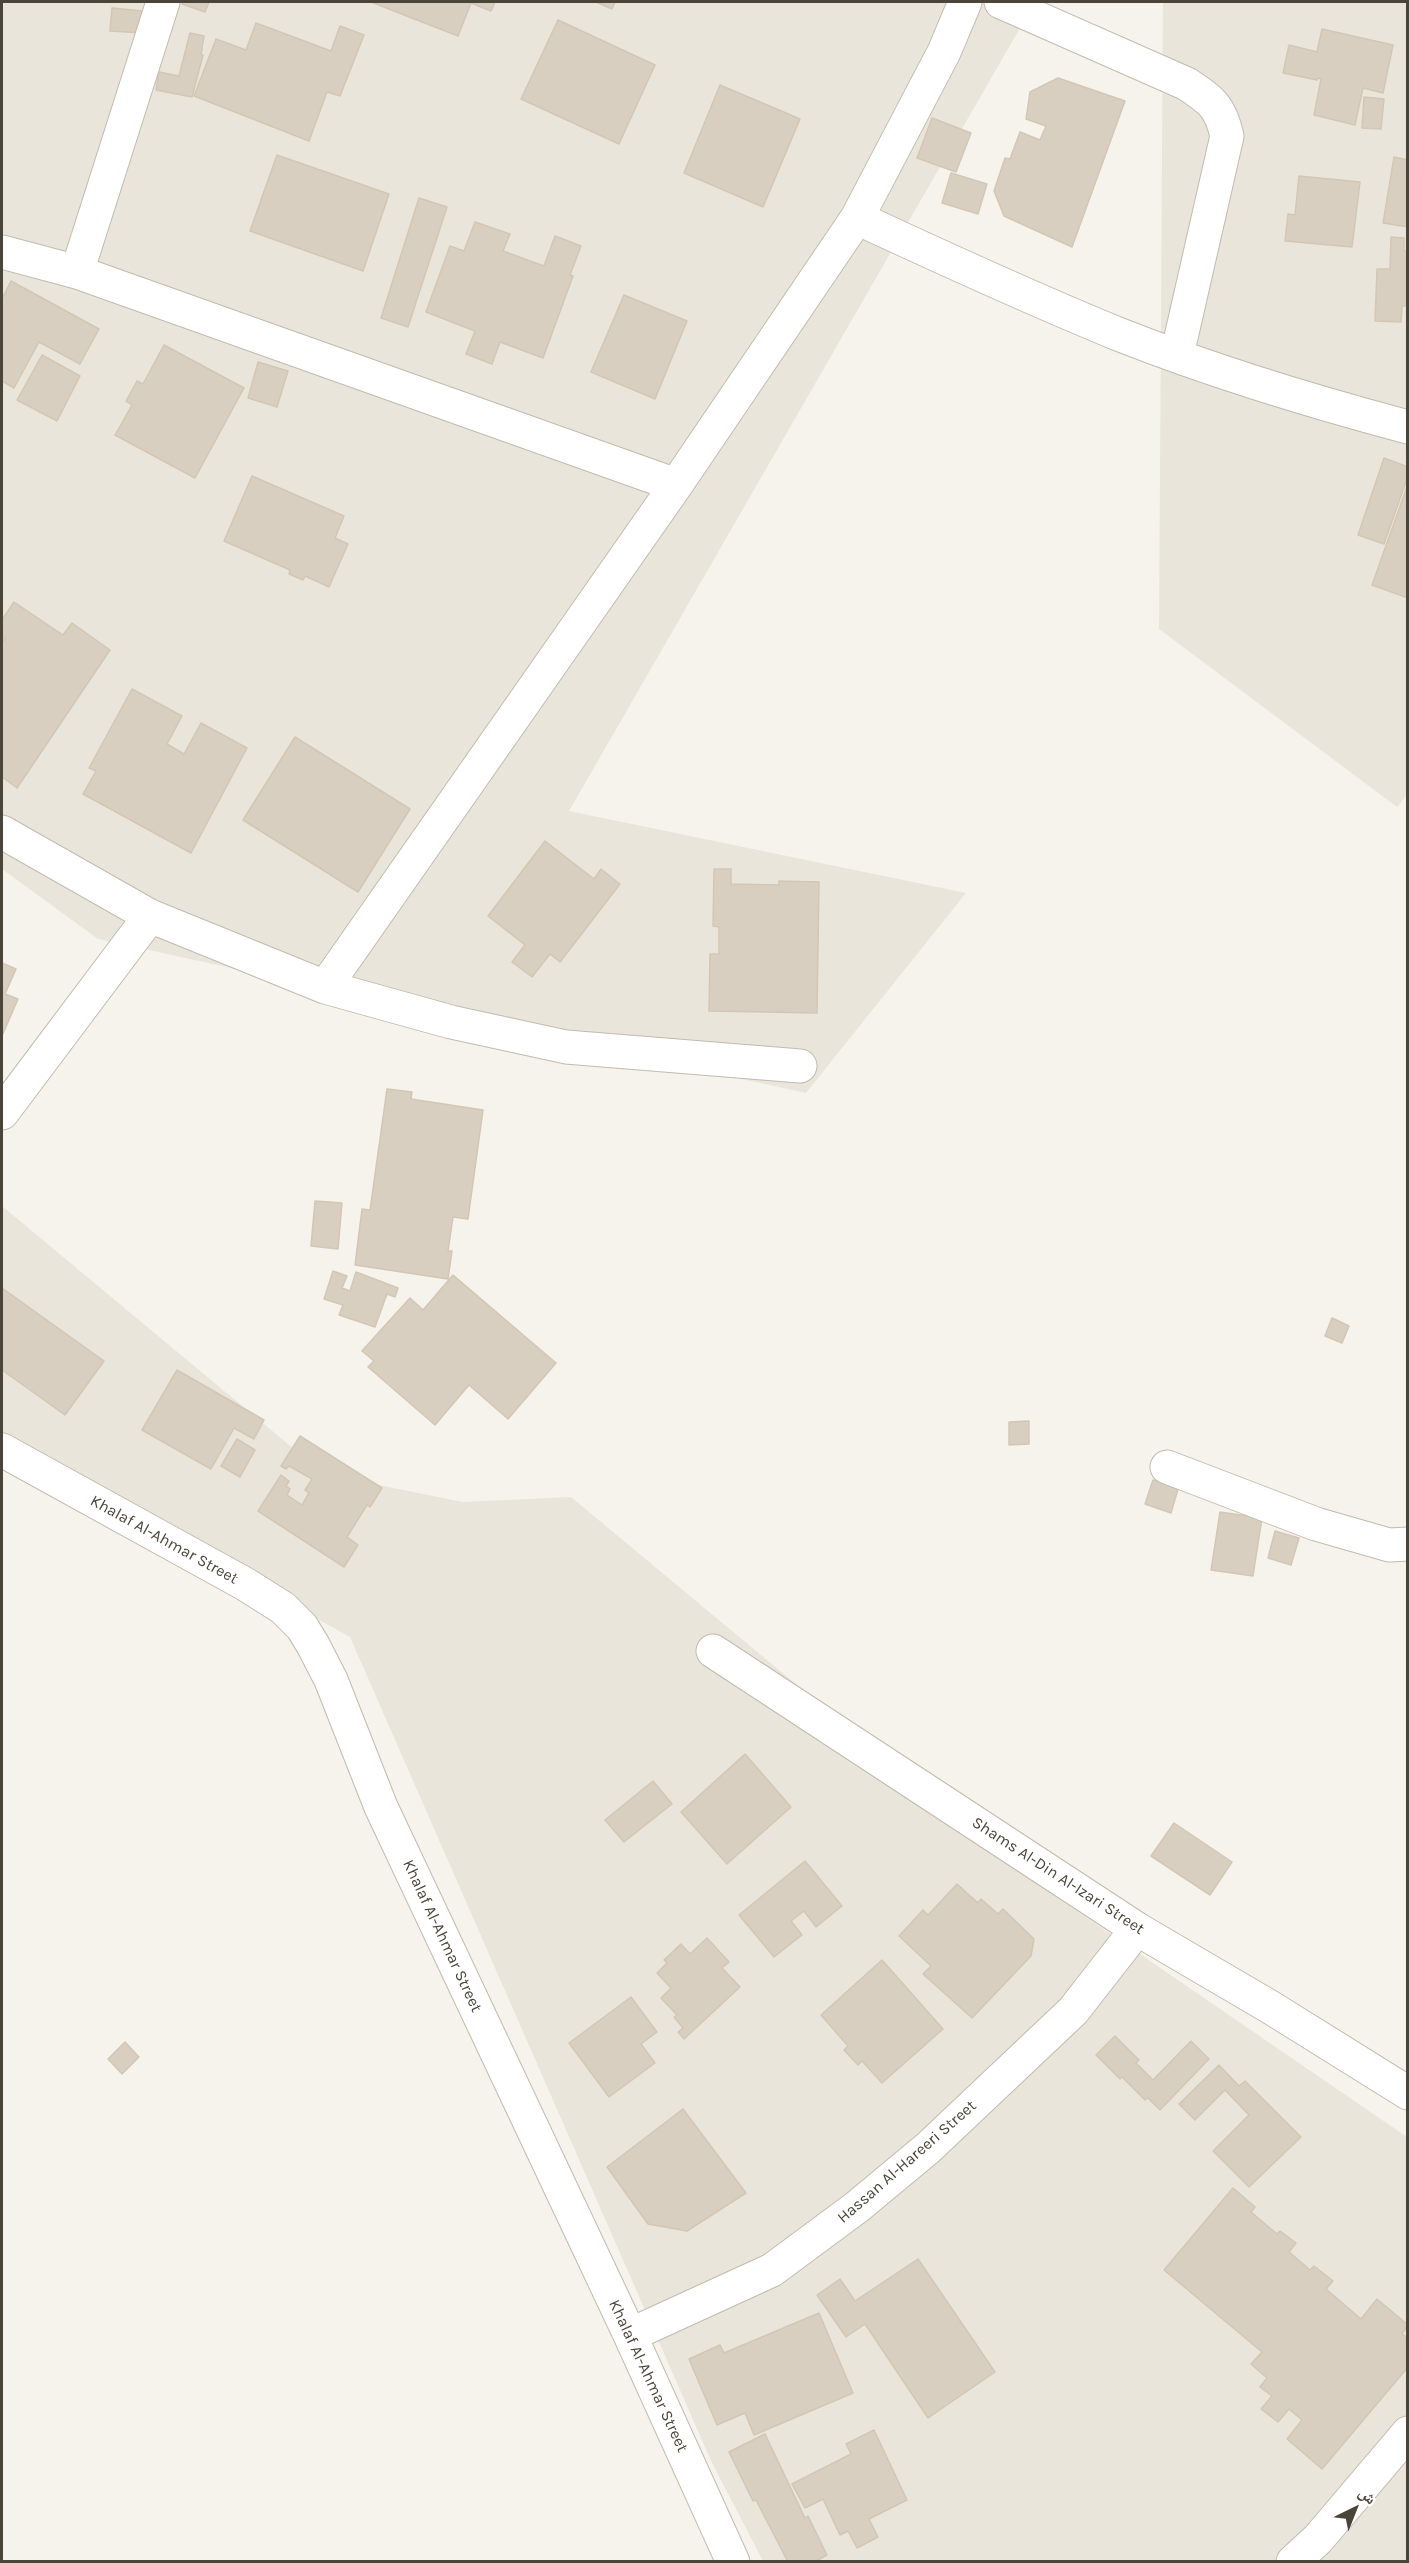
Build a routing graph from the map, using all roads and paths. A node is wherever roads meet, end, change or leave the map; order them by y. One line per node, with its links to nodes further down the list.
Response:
1 (163, 2): 6 (street)
2 (965, 2): 4 (street)
3 (1000, 2): 7 (street)
4 (856, 218): 7 (street); 9 (street)
5 (2, 252): 6 (street)
6 (77, 272): 9 (street)
7 (1177, 355): 8 (street)
8 (1407, 427)
9 (675, 485): 12 (street)
10 (2, 832): 11 (street)
11 (150, 916): 12 (street); 14 (street)
12 (325, 987): 13 (street)
13 (800, 1066)
14 (2, 1113)
15 (2, 1450): 21 (street, Khalaf Al-Ahmar Street)
16 (1167, 1467): 17 (street)
17 (1407, 1544)
18 (713, 1651): 19 (street, Shams Al-Din Al-Izari Street)
19 (1137, 1929): 20 (street, Shams Al-Din Al-Izari Street); 21 (street, Hassan Al-Hareeri Street)
20 (1407, 2093)
21 (630, 2335): 23 (street, Khalaf Al-Ahmar Street)
22 (1407, 2433): 24 (street)
23 (733, 2562)
24 (1293, 2562)

